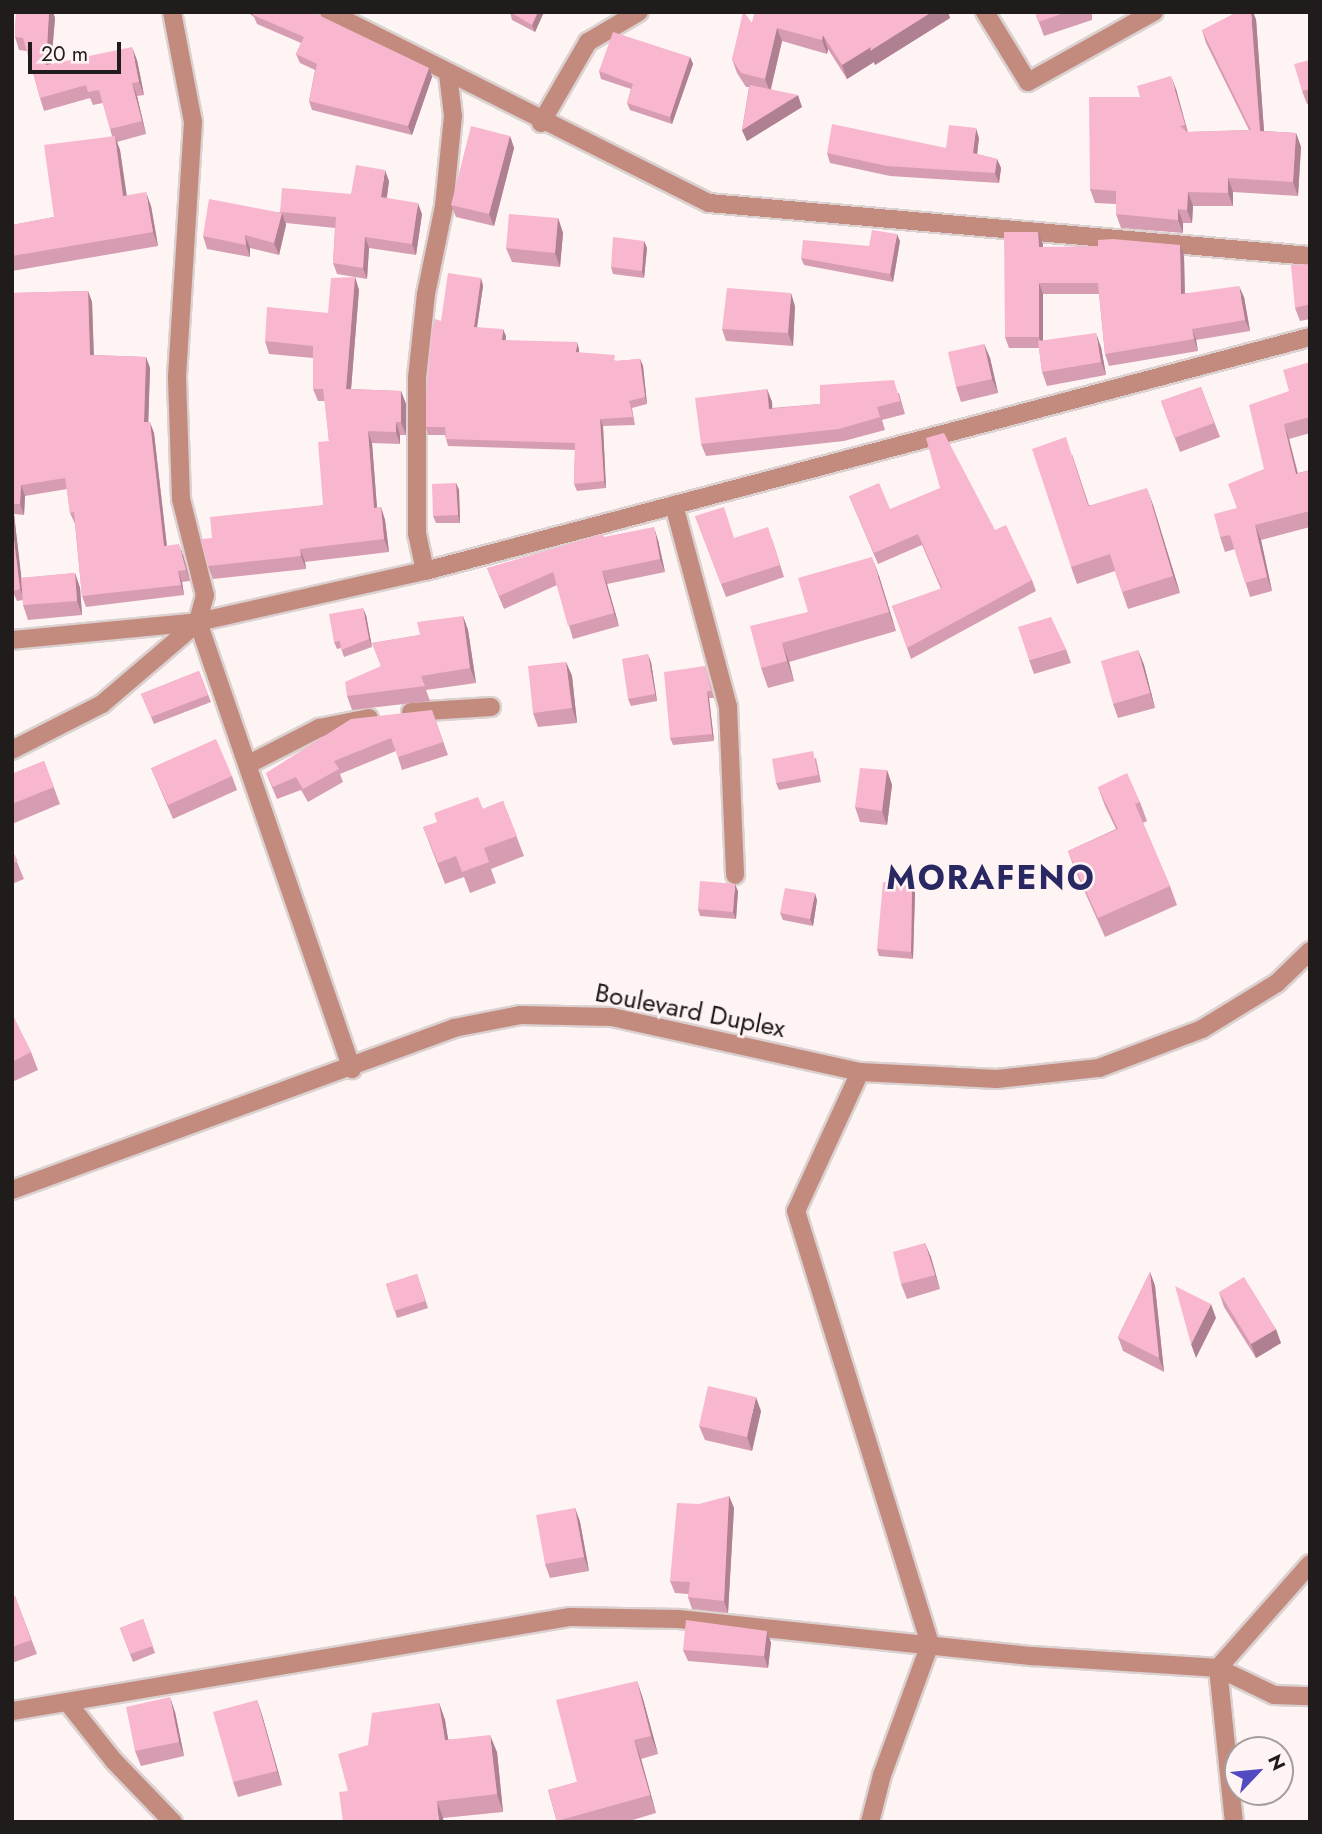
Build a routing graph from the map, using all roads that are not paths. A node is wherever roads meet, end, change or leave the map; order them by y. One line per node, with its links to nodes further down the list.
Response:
1 (172, 12): 12 (street)
2 (329, 12): 6 (street)
3 (639, 12): 7 (street)
4 (985, 12): 5 (street)
5 (1154, 12)
6 (448, 74): 7 (street); 11 (street)
7 (541, 122): 8 (street)
8 (1310, 256)
9 (1310, 337): 10 (street)
10 (674, 505): 11 (street); 17 (street)
11 (425, 571): 12 (street)
12 (198, 622): 13 (street); 15 (street); 16 (street)
13 (12, 640)
14 (491, 707): 16 (street)
15 (12, 750)
16 (249, 764): 19 (street)
17 (735, 875)
18 (1310, 951): 20 (street, Boulevard Duplex)
19 (352, 1069): 20 (street, Boulevard Duplex); 21 (street, Boulevard Duplex)
20 (860, 1072): 23 (street)
21 (12, 1190)
22 (1310, 1563): 24 (street)
23 (930, 1644): 24 (street); 26 (street); 29 (street)
24 (1219, 1668): 25 (street); 30 (street)
25 (1310, 1696)
26 (68, 1703): 27 (street); 28 (street)
27 (12, 1711)
28 (173, 1822)
29 (870, 1822)
30 (1234, 1822)

